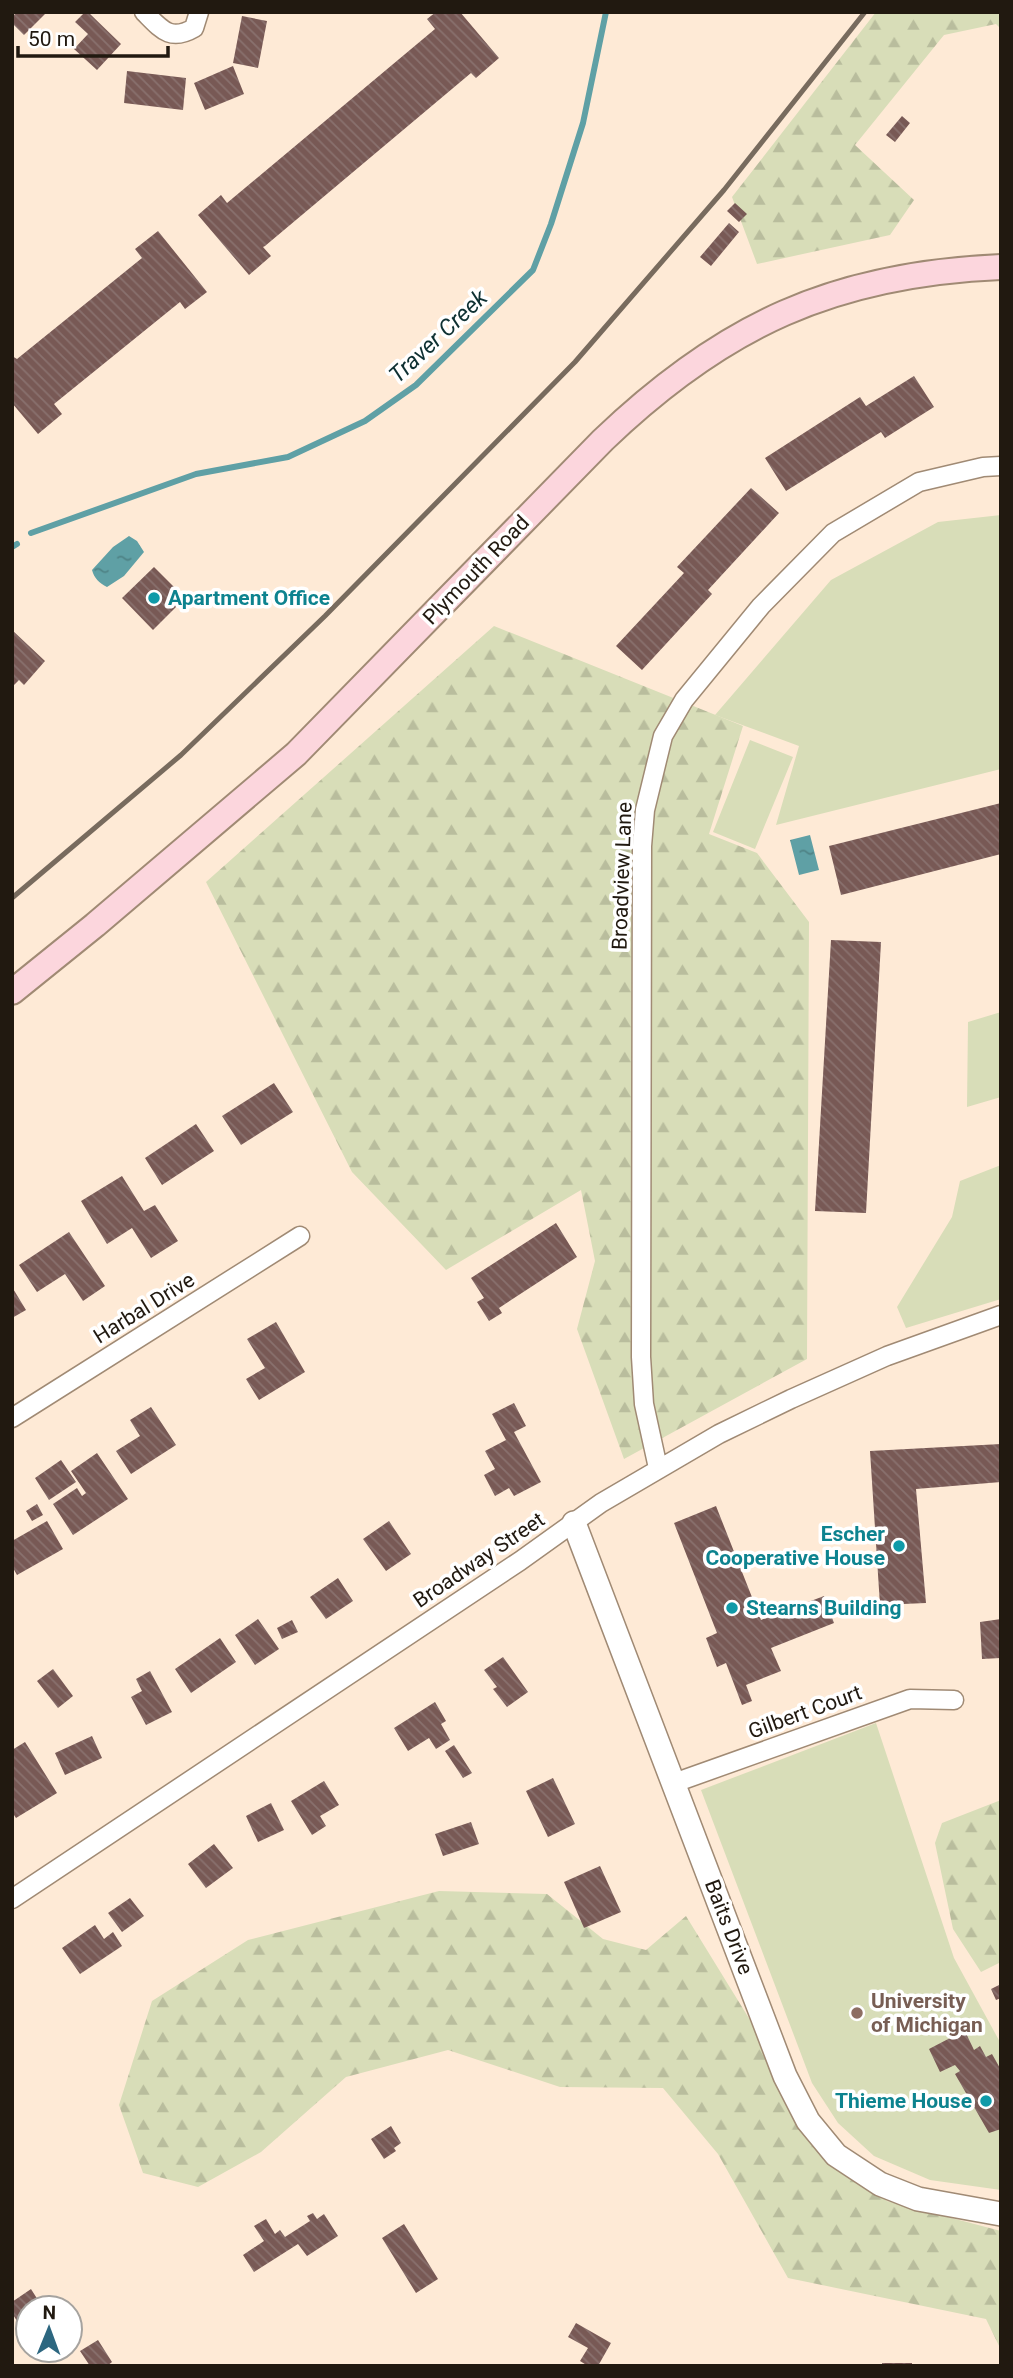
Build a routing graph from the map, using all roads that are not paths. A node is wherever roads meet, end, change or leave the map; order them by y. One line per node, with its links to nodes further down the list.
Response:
1 (144, 12): 2 (street)
2 (199, 12)
3 (1001, 267): 5 (main road, Plymouth Road)
4 (1001, 466): 9 (street, Broadview Lane)
5 (12, 992)
6 (300, 1236): 8 (street, Harbal Drive)
7 (1001, 1315): 9 (street, Broadway Street)
8 (12, 1418)
9 (658, 1468): 10 (street, Broadway Street)
10 (574, 1523): 12 (street, Baits Drive); 13 (street, Broadway Street)
11 (954, 1700): 12 (street, Gilbert Court)
12 (674, 1783): 14 (street, Baits Drive)
13 (12, 1899)
14 (1001, 2214)

